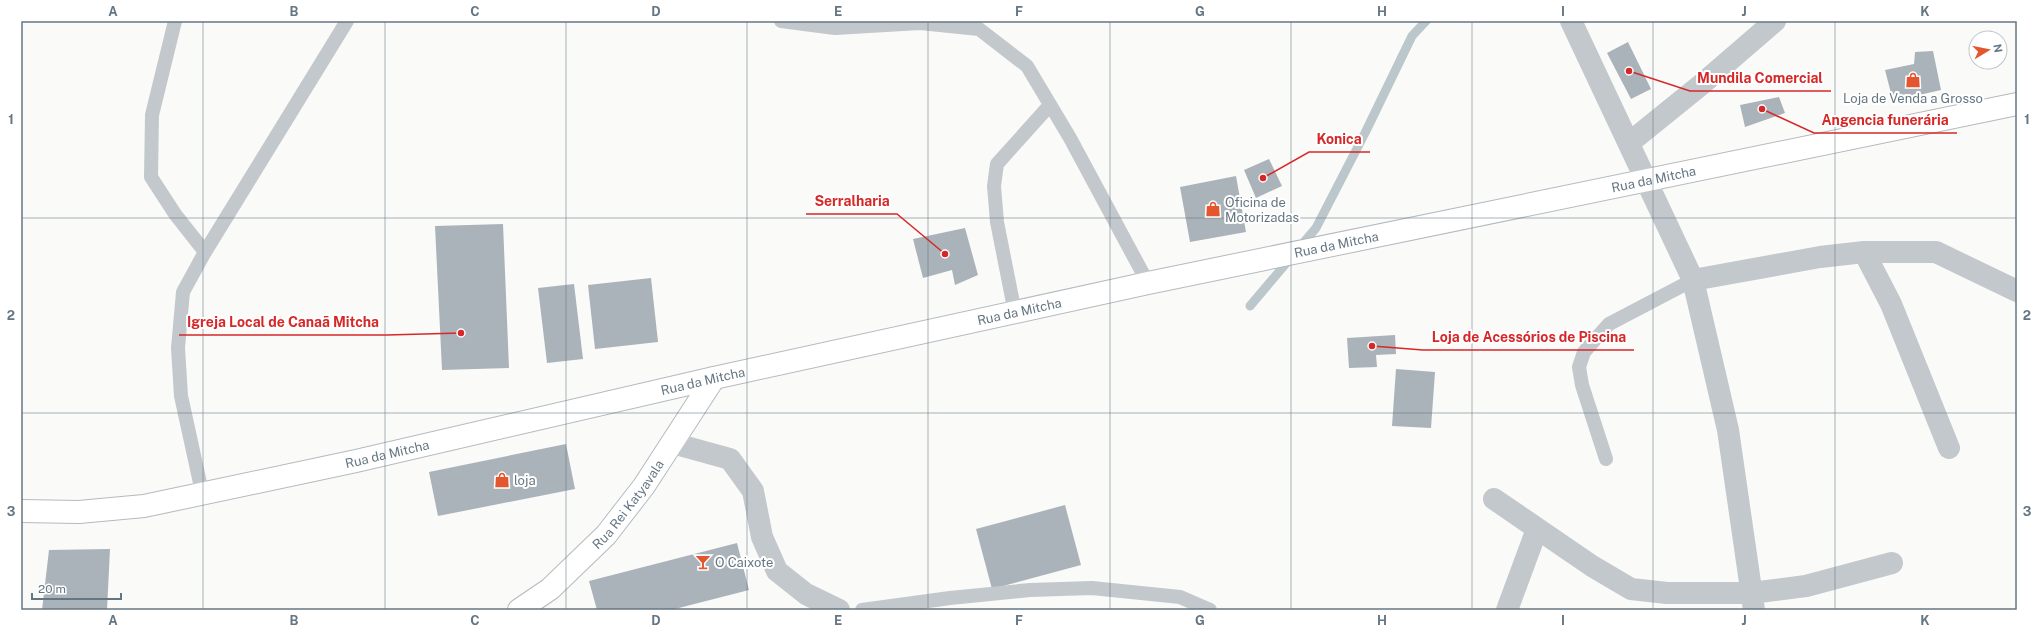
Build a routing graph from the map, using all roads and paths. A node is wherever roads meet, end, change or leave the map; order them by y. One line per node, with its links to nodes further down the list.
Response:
1 (175, 21): 10 (lane)
2 (347, 21): 10 (lane)
3 (781, 21): 7 (lane)
4 (1571, 21): 8 (street)
5 (1774, 21): 8 (street)
6 (2017, 104): 9 (main road, Rua da Mitcha)
7 (1050, 105): 13 (lane); 15 (lane)
8 (1629, 143): 9 (street)
9 (1646, 180): 12 (street); 13 (main road, Rua da Mitcha)
10 (205, 252): 20 (lane)
11 (1864, 252): 12 (street); 14 (street); 18 (street)
12 (1693, 280): 19 (lane); 25 (street)
13 (1148, 283): 15 (main road, Rua da Mitcha)
14 (2017, 291)
15 (1015, 313): 16 (main road, Rua da Mitcha)
16 (714, 378): 17 (main road, Rua Rei Katyavala); 20 (main road, Rua da Mitcha)
17 (672, 443): 26 (main road, Rua Rei Katyavala); 27 (street)
18 (1949, 448)
19 (1606, 459)
20 (202, 492): 22 (main road, Rua da Mitcha)
21 (1494, 499): 23 (street)
22 (21, 511)
23 (1536, 529): 25 (street); 30 (street)
24 (1892, 563): 25 (street)
25 (1753, 602)
26 (520, 610)
27 (839, 610)
28 (862, 610): 29 (lane)
29 (1210, 610)
30 (1507, 610)

